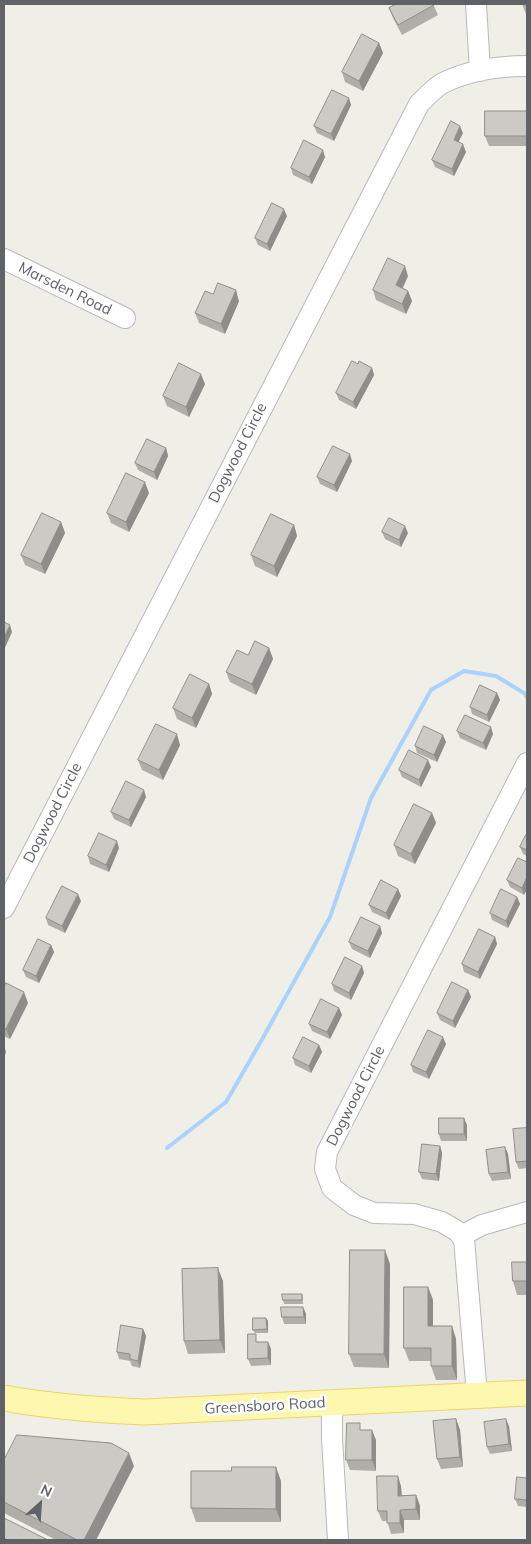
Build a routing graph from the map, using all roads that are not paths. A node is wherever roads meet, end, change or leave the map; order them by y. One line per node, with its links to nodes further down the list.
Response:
1 (476, 4): 3 (street)
2 (527, 66): 3 (street, Dogwood Circle)
3 (480, 70): 7 (street, Dogwood Circle)
4 (4, 259): 5 (street, Marsden Road)
5 (125, 318)
6 (527, 763): 9 (street, Dogwood Circle)
7 (5, 902)
8 (527, 1212): 9 (street)
9 (461, 1236): 11 (street)
10 (527, 1393): 11 (main road, Greensboro Road)
11 (477, 1395): 13 (main road, Greensboro Road)
12 (4, 1398): 13 (main road, Greensboro Road)
13 (332, 1403): 14 (street)
14 (338, 1540)

